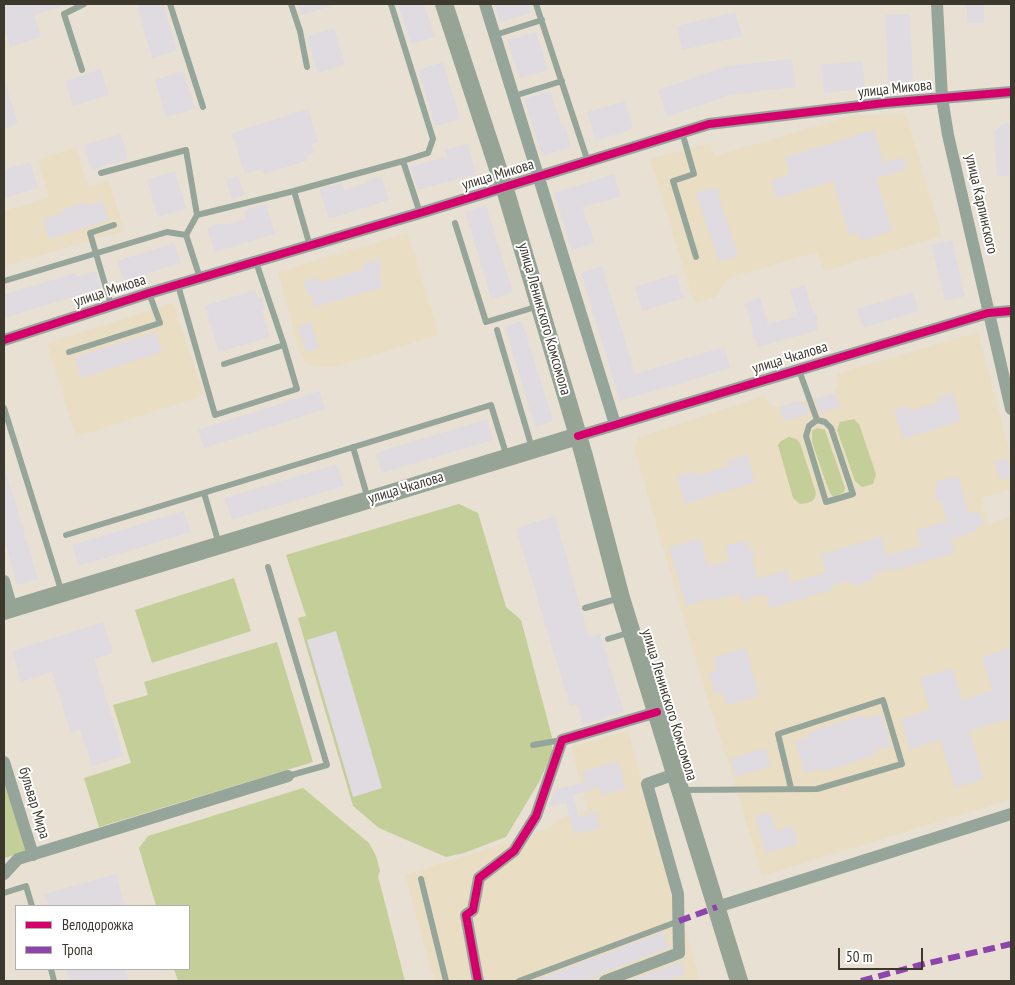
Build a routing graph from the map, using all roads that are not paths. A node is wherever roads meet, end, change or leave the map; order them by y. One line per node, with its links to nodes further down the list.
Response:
1 (84, 4): 12 (lane)
2 (170, 4): 17 (lane)
3 (291, 4): 11 (lane)
4 (391, 4): 19 (lane)
5 (444, 4): 23 (main road, улица Ленинского Комсомола)
6 (485, 4): 10 (street)
7 (536, 4): 9 (lane)
8 (937, 4): 16 (street, улица Карпинского)
9 (542, 20): 10 (lane); 13 (lane)
10 (495, 34): 15 (street)
11 (307, 66)
12 (82, 70)
13 (562, 81): 15 (lane); 20 (lane)
14 (1011, 92): 16 (street, улица Микова)
15 (514, 96): 22 (street)
16 (942, 98): 18 (street, улица Микова); 41 (street, улица Карпинского)
17 (203, 107)
18 (682, 132): 20 (street, улица Микова); 32 (lane)
19 (403, 161): 24 (lane); 25 (lane)
20 (588, 162): 22 (street, улица Микова)
21 (101, 172): 26 (lane)
22 (539, 177): 23 (street, улица Микова); 51 (street)
23 (504, 188): 25 (street, улица Микова); 39 (main road, улица Ленинского Комсомола)
24 (294, 191): 26 (lane); 30 (lane)
25 (420, 213): 30 (street, улица Микова)
26 (197, 215): 29 (lane)
27 (455, 223): 39 (lane)
28 (114, 226): 31 (lane)
29 (186, 235): 31 (lane); 34 (lane)
30 (310, 246): 33 (street, улица Микова)
31 (97, 253): 35 (lane); 38 (lane)
32 (696, 257)
33 (256, 262): 34 (street, улица Микова); 44 (lane)
34 (200, 278): 36 (street, улица Микова)
35 (4, 281)
36 (178, 285): 37 (street, улица Микова); 44 (lane)
37 (150, 293): 38 (street, улица Микова); 45 (lane)
38 (111, 305): 43 (street, улица Микова)
39 (540, 306): 52 (main road, улица Ленинского Комсомола)
40 (1011, 311): 41 (street, улица Чкалова)
41 (988, 314): 47 (street, улица Чкалова); 49 (street, улица Карпинского)
42 (497, 330): 54 (lane)
43 (4, 340)
44 (284, 345): 46 (lane)
45 (69, 352)
46 (224, 364)
47 (799, 370): 50 (lane); 51 (street, улица Чкалова)
48 (4, 408): 62 (lane)
49 (1011, 408)
50 (817, 420): 50 (lane)
51 (616, 424): 52 (street, улица Чкалова)
52 (578, 436): 54 (main road, улица Чкалова); 63 (main road, улица Ленинского Комсомола)
53 (353, 447): 55 (lane); 56 (lane); 57 (lane)
54 (533, 449): 55 (main road, улица Чкалова)
55 (507, 457): 57 (main road, улица Чкалова)
56 (204, 493): 58 (lane); 59 (lane)
57 (368, 499): 59 (main road, улица Чкалова)
58 (66, 535)
59 (219, 545): 62 (main road, улица Чкалова)
60 (268, 567): 72 (lane)
61 (4, 581): 65 (street)
62 (62, 593): 65 (main road, улица Чкалова)
63 (621, 598): 64 (lane); 66 (main road, улица Ленинского Комсомола)
64 (584, 608)
65 (8, 610)
66 (632, 632): 67 (lane); 68 (main road, улица Ленинского Комсомола)
67 (608, 639)
68 (657, 712): 69 (street); 73 (main road, улица Ленинского Комсомола)
69 (562, 740): 70 (lane); 84 (street)
70 (533, 745)
71 (4, 762): 76 (street, бульвар Мира)
72 (288, 776): 76 (street)
73 (678, 782): 74 (lane); 81 (main road, улица Ленинского Комсомола); 82 (street)
74 (791, 788): 74 (lane)
75 (1011, 814): 81 (street)
76 (33, 855): 77 (street)
77 (4, 874)
78 (421, 879): 83 (lane)
79 (4, 893): 80 (lane)
80 (32, 905)
81 (717, 907): 87 (main road, улица Ленинского Комсомола)
82 (679, 921): 85 (lane); 86 (street)
83 (446, 981)
84 (478, 981)
85 (519, 981)
86 (605, 981)
87 (739, 981)

